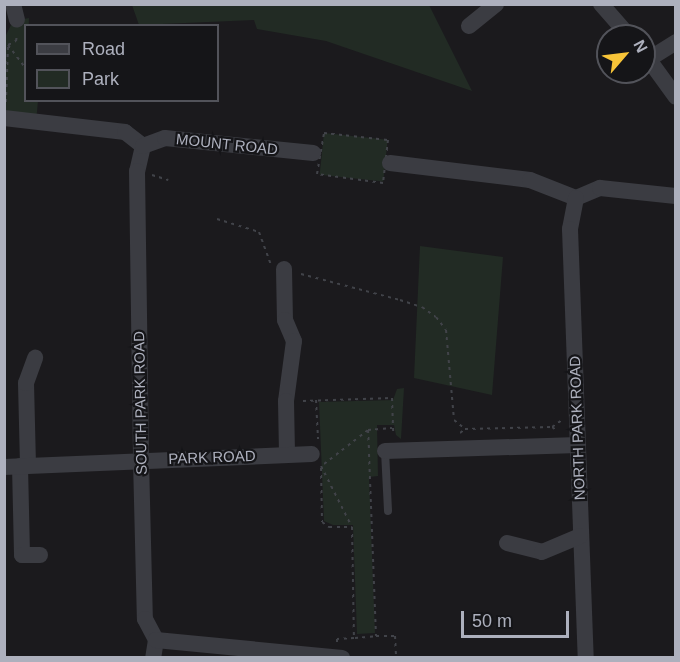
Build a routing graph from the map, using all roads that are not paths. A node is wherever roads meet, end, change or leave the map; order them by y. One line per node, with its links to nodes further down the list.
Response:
1 (496, 4): 4 (street)
2 (601, 4): 3 (street)
3 (618, 24)
4 (470, 26)
5 (675, 42): 6 (street)
6 (656, 51)
7 (656, 70): 8 (street)
8 (675, 97)
9 (5, 118): 10 (street)
10 (143, 146): 11 (street, MOUNT ROAD); 21 (street, SOUTH PARK ROAD)
11 (313, 153)
12 (390, 163): 14 (street)
13 (675, 196): 14 (street)
14 (576, 198): 17 (street, NORTH PARK ROAD)
15 (284, 269): 19 (street)
16 (35, 358): 22 (street)
17 (578, 445): 18 (street); 24 (street, NORTH PARK ROAD)
18 (385, 451): 23 (lane)
19 (287, 454): 20 (street, PARK ROAD); 21 (street, PARK ROAD)
20 (318, 455)
21 (141, 460): 22 (street, PARK ROAD); 27 (street, SOUTH PARK ROAD)
22 (18, 466): 26 (street)
23 (388, 512)
24 (580, 536): 25 (street); 30 (street, NORTH PARK ROAD)
25 (507, 543)
26 (40, 555)
27 (156, 640): 28 (street); 29 (street)
28 (340, 656)
29 (153, 657)
30 (586, 657)

